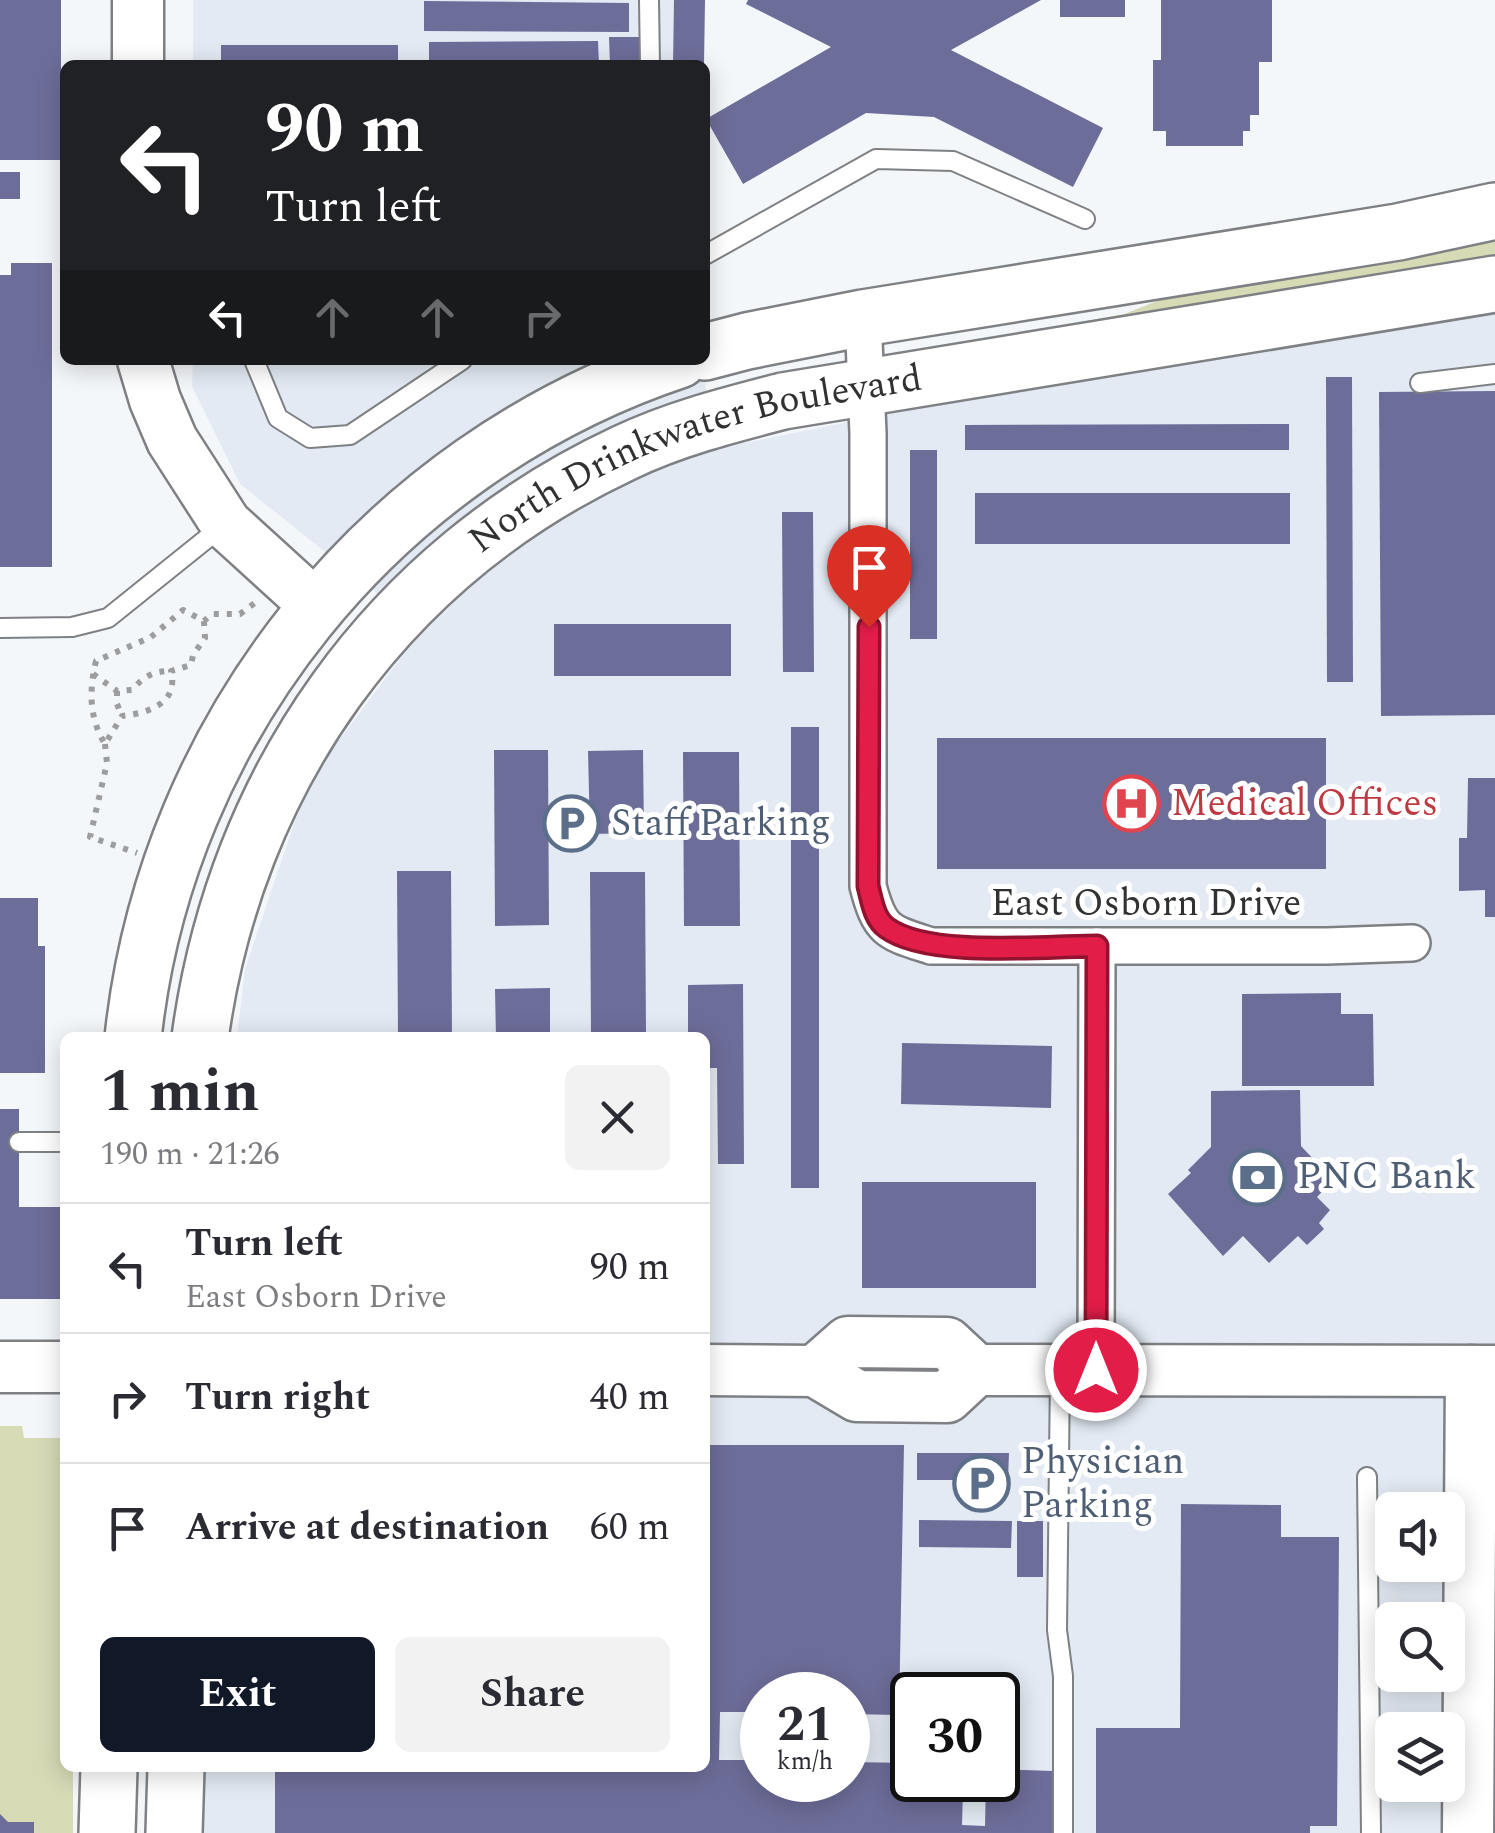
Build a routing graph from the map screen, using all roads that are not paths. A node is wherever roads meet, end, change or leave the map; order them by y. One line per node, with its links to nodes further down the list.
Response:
1 (138, 0): 3 (street)
2 (649, 0): 4 (lane)
3 (138, 60)
4 (650, 60)
5 (1495, 211): 9 (main road, North Drinkwater Boulevard)
6 (1086, 219): 7 (lane)
7 (710, 252)
8 (1486, 284): 17 (main road, North Drinkwater Boulevard)
9 (864, 318): 10 (main road, North Drinkwater Boulevard); 17 (street)
10 (710, 350)
11 (144, 365): 18 (street)
12 (256, 365): 13 (lane)
13 (454, 365)
14 (664, 365): 19 (main road, North Drinkwater Boulevard)
15 (1495, 374): 16 (lane)
16 (1420, 383)
17 (867, 385): 21 (main road, North Drinkwater Boulevard); 23 (street, East Osborn Drive)
18 (226, 524): 19 (street); 20 (lane)
19 (315, 605): 21 (street); 24 (main road, North Drinkwater Boulevard)
20 (0, 628)
21 (368, 648): 25 (main road, North Drinkwater Boulevard)
22 (1412, 943): 23 (street, East Osborn Drive)
23 (1097, 946): 31 (street)
24 (134, 1032)
25 (201, 1032)
26 (20, 1142): 27 (lane)
27 (60, 1142)
28 (0, 1367): 29 (street)
29 (60, 1368)
30 (710, 1370): 31 (street)
31 (1078, 1370): 32 (street); 38 (lane)
32 (1483, 1371): 40 (street)
33 (1367, 1477): 39 (lane)
34 (109, 1772): 36 (main road)
35 (176, 1772): 37 (main road)
36 (107, 1833)
37 (174, 1833)
38 (1063, 1833)
39 (1371, 1833)
40 (1468, 1833)

